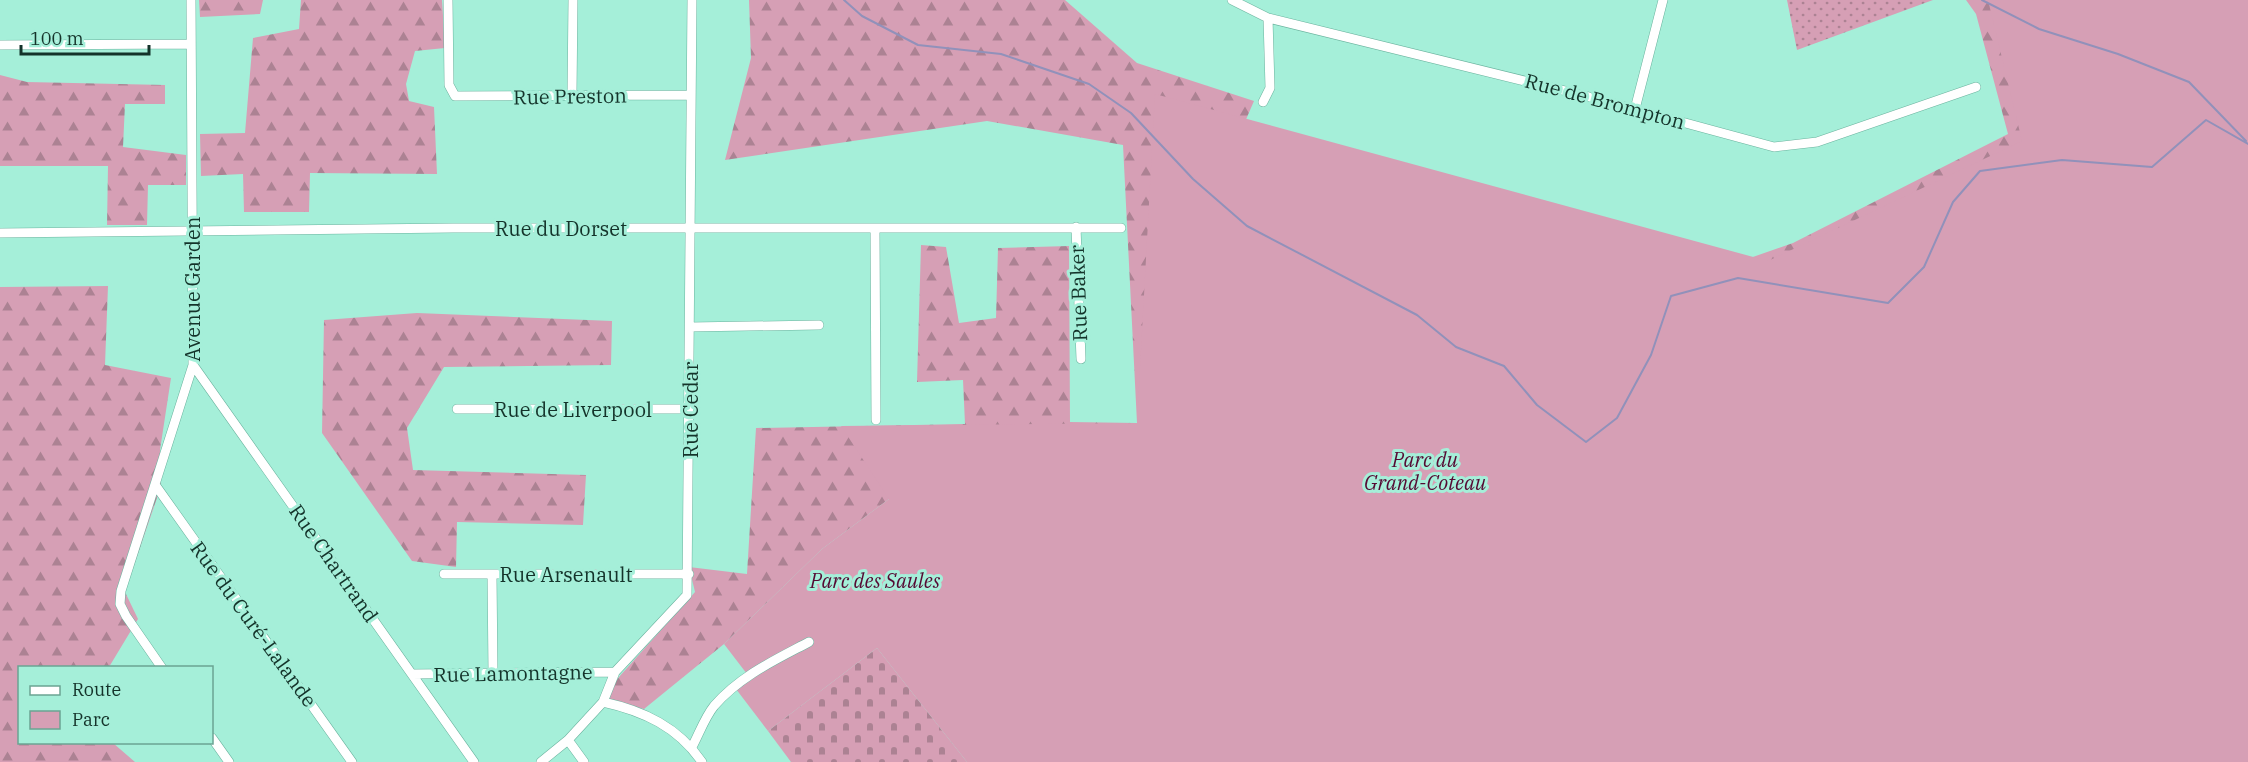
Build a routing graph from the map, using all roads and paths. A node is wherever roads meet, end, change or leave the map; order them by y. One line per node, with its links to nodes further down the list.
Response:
1 (191, 0): 8 (street, Avenue Garden)
2 (448, 0): 11 (street, Rue Preston)
3 (573, 0): 11 (street)
4 (692, 0): 12 (street, Rue Cedar)
5 (1232, 0): 7 (street, Rue de Brompton)
6 (1663, 0): 14 (street)
7 (1268, 18): 13 (street); 14 (street, Rue de Brompton)
8 (191, 44): 9 (street); 19 (street, Avenue Garden)
9 (1, 45)
10 (1976, 87): 14 (street, Rue de Brompton)
11 (572, 94): 12 (street, Rue Preston)
12 (690, 95): 16 (street, Rue Cedar)
13 (1263, 102)
14 (1635, 109)
15 (1076, 227): 17 (street, Rue du Dorset); 18 (street, Rue du Dorset); 23 (street, Rue Baker)
16 (690, 228): 17 (street, Rue du Dorset); 19 (street, Rue du Dorset); 22 (street, Rue Cedar)
17 (875, 228): 27 (street)
18 (1121, 228)
19 (193, 230): 20 (street, Rue du Dorset); 24 (street, Avenue Garden)
20 (0, 233)
21 (819, 325): 22 (street)
22 (690, 327): 26 (street, Rue Cedar)
23 (1081, 359)
24 (193, 365): 28 (street, Avenue Garden); 36 (street, Rue Chartrand)
25 (457, 409): 26 (street, Rue de Liverpool)
26 (688, 409): 31 (street, Rue Cedar)
27 (876, 420)
28 (156, 486): 33 (street, Avenue Garden); 42 (street, Rue du Curé-Lalande)
29 (444, 574): 30 (street, Rue Arsenault)
30 (492, 574): 31 (street, Rue Arsenault); 35 (street)
31 (689, 574): 34 (street, Rue Cedar)
32 (809, 642): 40 (street)
33 (161, 666)
34 (615, 672): 35 (street, Rue Lamontagne); 37 (street, Rue Cedar)
35 (493, 673): 36 (street, Rue Lamontagne)
36 (412, 674): 43 (street, Rue Chartrand)
37 (603, 702): 39 (street, Rue Cedar); 40 (street)
38 (213, 739): 41 (street)
39 (568, 740): 44 (street, Rue Cedar); 45 (street)
40 (692, 747): 46 (street)
41 (229, 762)
42 (352, 762)
43 (474, 762)
44 (541, 762)
45 (584, 762)
46 (702, 762)

